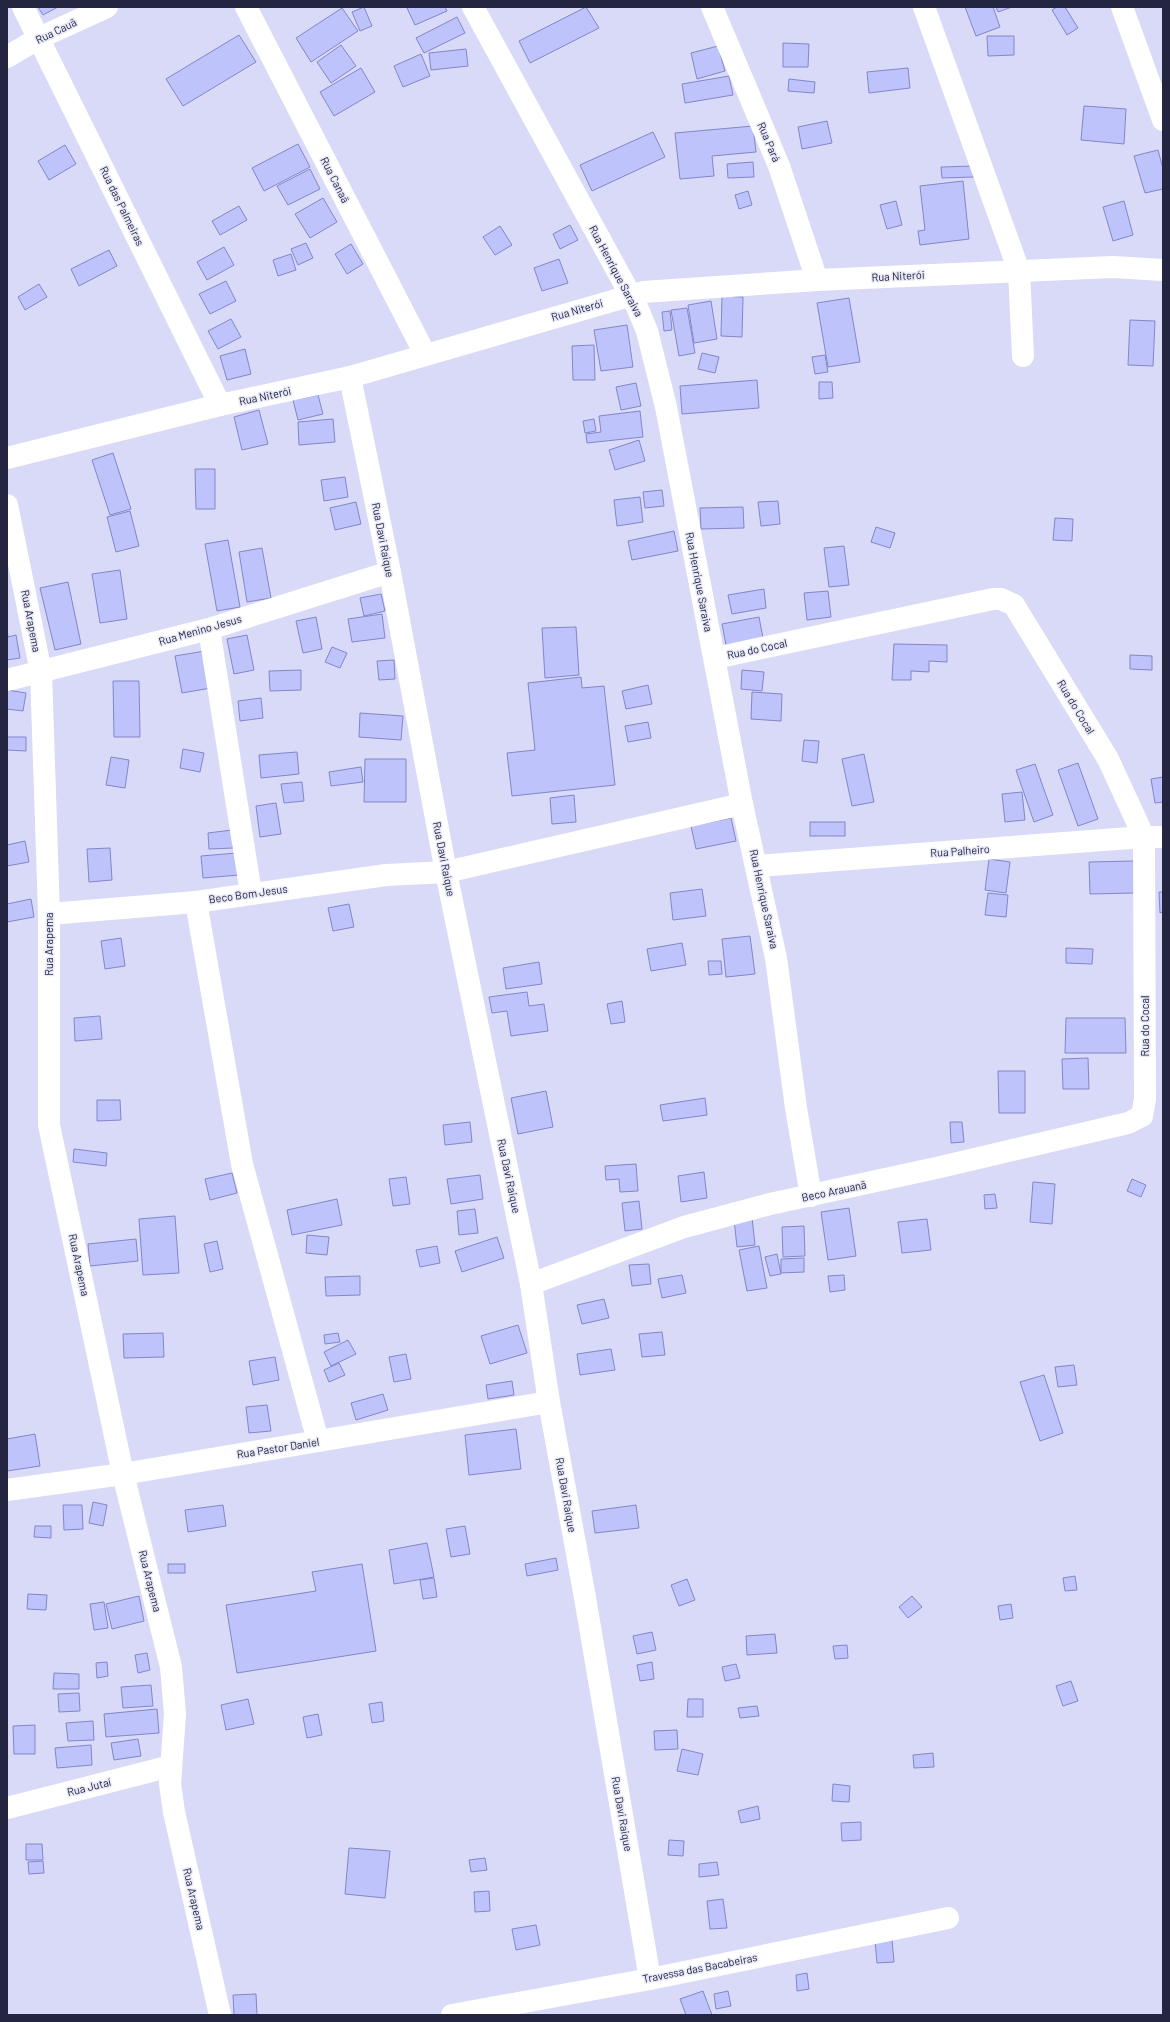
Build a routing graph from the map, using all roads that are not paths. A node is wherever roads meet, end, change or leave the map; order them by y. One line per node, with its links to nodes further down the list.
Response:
1 (23, 7): 8 (street, Rua das Palmeiras)
2 (107, 7): 8 (street, Rua Cauã)
3 (246, 7): 15 (street, Rua Canaã)
4 (473, 7): 14 (street, Rua Henrique Saraiva)
5 (712, 7): 13 (street, Rua Pará)
6 (924, 7): 12 (street)
7 (1122, 7): 10 (street)
8 (39, 38): 9 (street, Rua Cauã); 18 (street, Rua das Palmeiras)
9 (7, 57)
10 (1163, 120)
11 (1163, 270): 12 (street, Rua Niterói)
12 (1019, 271): 13 (street, Rua Niterói); 16 (street)
13 (817, 280): 14 (street, Rua Niterói)
14 (630, 294): 15 (street, Rua Niterói); 23 (street, Rua Henrique Saraiva)
15 (425, 354): 17 (street, Rua Niterói)
16 (1023, 356)
17 (350, 377): 18 (street, Rua Niterói); 21 (street, Rua Davi Raique)
18 (220, 405): 19 (street, Rua Niterói)
19 (7, 458)
20 (7, 505): 24 (street, Rua Arapema)
21 (390, 572): 22 (street, Rua Menino Jesus); 29 (street, Rua Davi Raique)
22 (209, 629): 24 (street, Rua Menino Jesus); 30 (street)
23 (715, 658): 26 (street, Rua Henrique Saraiva); 27 (street, Rua do Cocal)
24 (41, 672): 25 (street, Rua Menino Jesus); 32 (street, Rua Arapema)
25 (7, 680)
26 (742, 804): 28 (street, Rua Henrique Saraiva); 29 (street, Beco Bom Jesus)
27 (1154, 837): 28 (street, Rua Palheiro); 33 (street, Rua do Cocal)
28 (757, 866): 34 (street, Rua Henrique Saraiva)
29 (446, 872): 30 (street, Beco Bom Jesus); 35 (street, Rua Davi Raique)
30 (251, 893): 31 (street, Beco Bom Jesus)
31 (196, 902): 32 (street, Beco Bom Jesus); 37 (street)
32 (49, 914): 38 (street, Rua Arapema)
33 (1142, 1116): 34 (street, Beco Arauanã)
34 (811, 1196): 35 (street, Beco Arauanã)
35 (531, 1284): 36 (street, Rua Davi Raique)
36 (549, 1402): 37 (street, Rua Pastor Daniel); 43 (street, Rua Davi Raique)
37 (318, 1441): 38 (street, Rua Pastor Daniel)
38 (123, 1474): 39 (street, Rua Pastor Daniel); 40 (street, Rua Arapema)
39 (7, 1490)
40 (171, 1766): 41 (street, Rua Jutaí); 44 (street, Rua Arapema)
41 (7, 1808)
42 (948, 1918): 43 (street, Travessa das Bacabeiras)
43 (650, 1979): 45 (street, Travessa das Bacabeiras)
44 (220, 2015)
45 (452, 2015)

